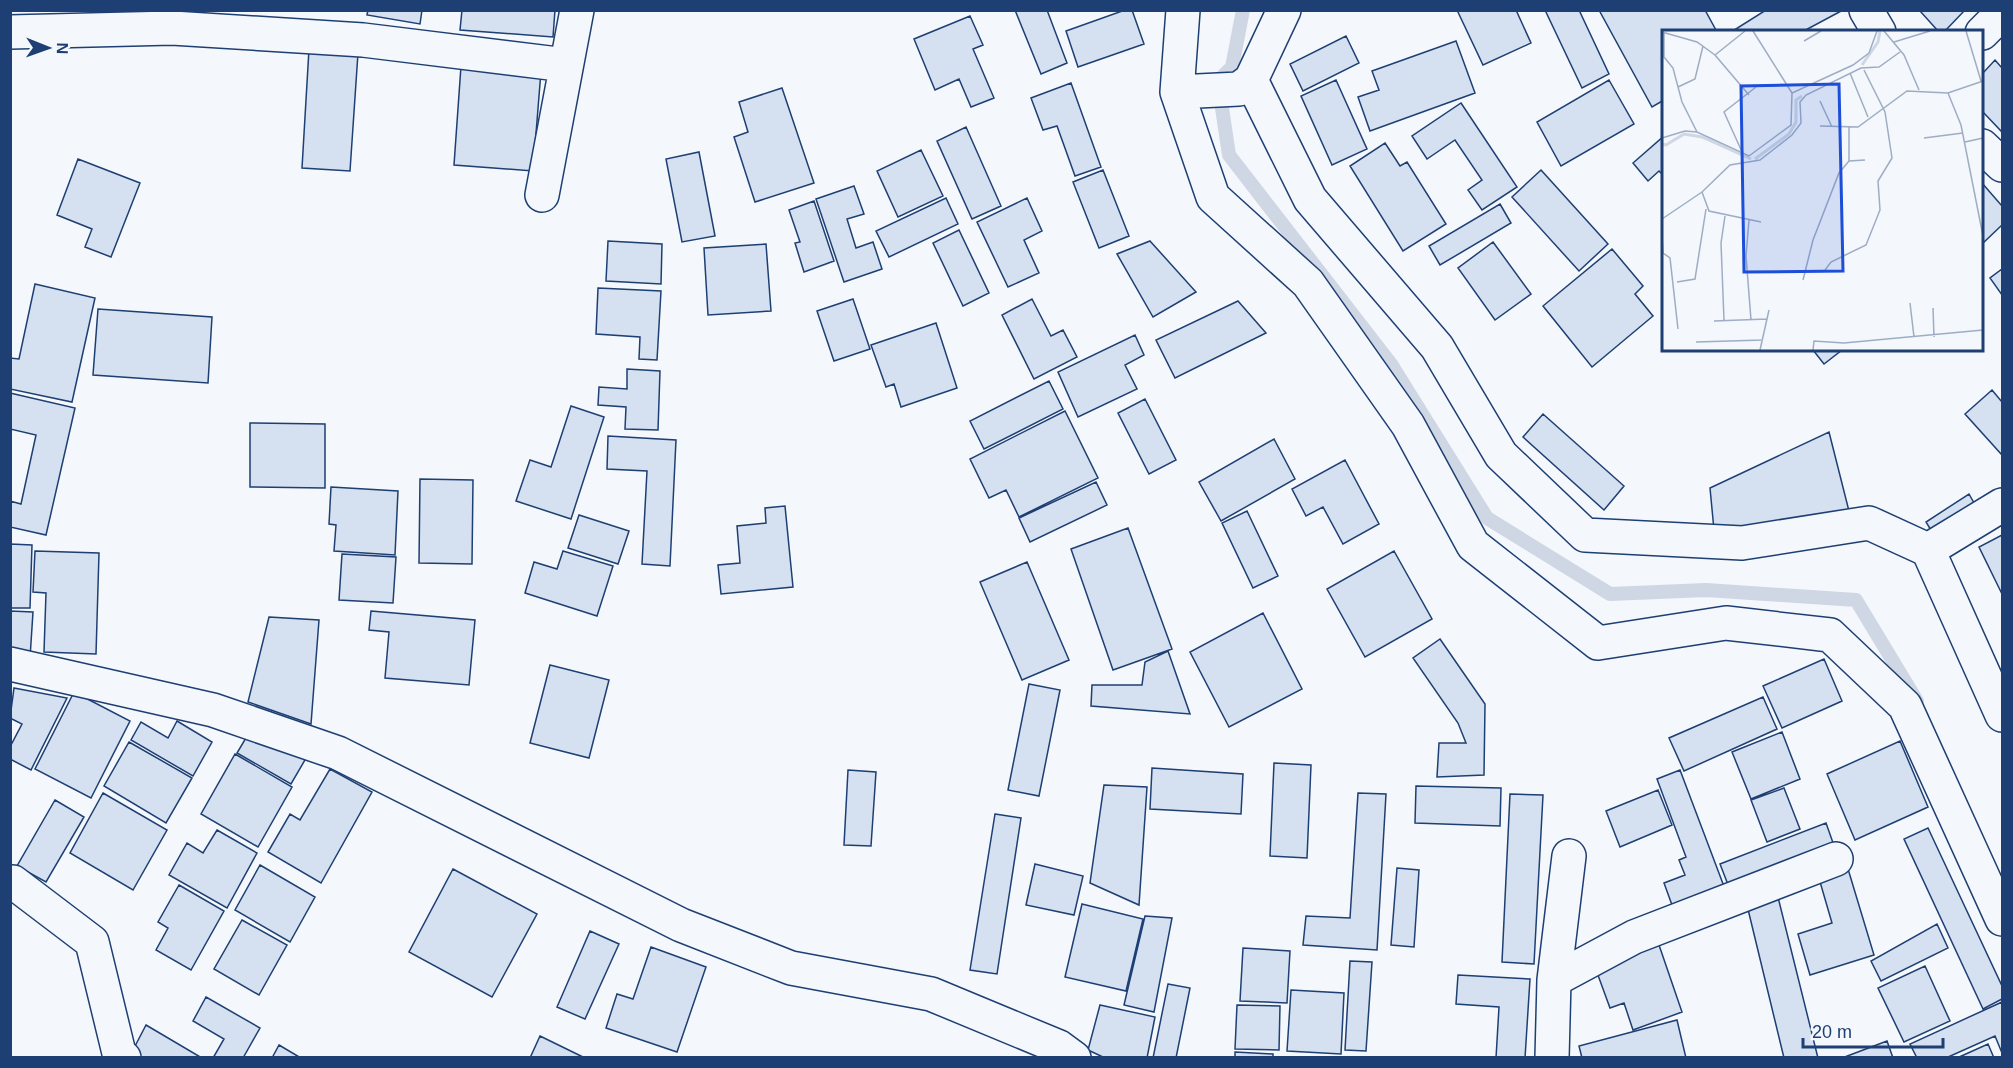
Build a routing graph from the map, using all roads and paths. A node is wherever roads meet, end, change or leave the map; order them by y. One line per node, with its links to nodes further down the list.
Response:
1 (577, 10): 9 (street)
2 (1183, 10): 11 (street)
3 (1866, 10): 6 (street)
4 (1285, 11): 10 (street)
5 (2002, 13): 8 (street)
6 (1879, 30)
7 (10, 32): 9 (street)
8 (1983, 32)
9 (566, 65): 14 (street)
10 (1245, 85): 11 (street); 16 (street)
11 (1186, 91): 22 (street)
12 (1983, 147): 13 (street)
13 (2002, 165)
14 (542, 195)
15 (2002, 505): 16 (street)
16 (1928, 550): 18 (street)
17 (10, 664): 25 (street)
18 (2002, 715)
19 (1569, 856): 23 (street)
20 (1836, 859): 23 (street)
21 (13, 882): 24 (street)
22 (2002, 919)
23 (1554, 980): 26 (street)
24 (124, 1058)
25 (1074, 1058)
26 (1552, 1058)

